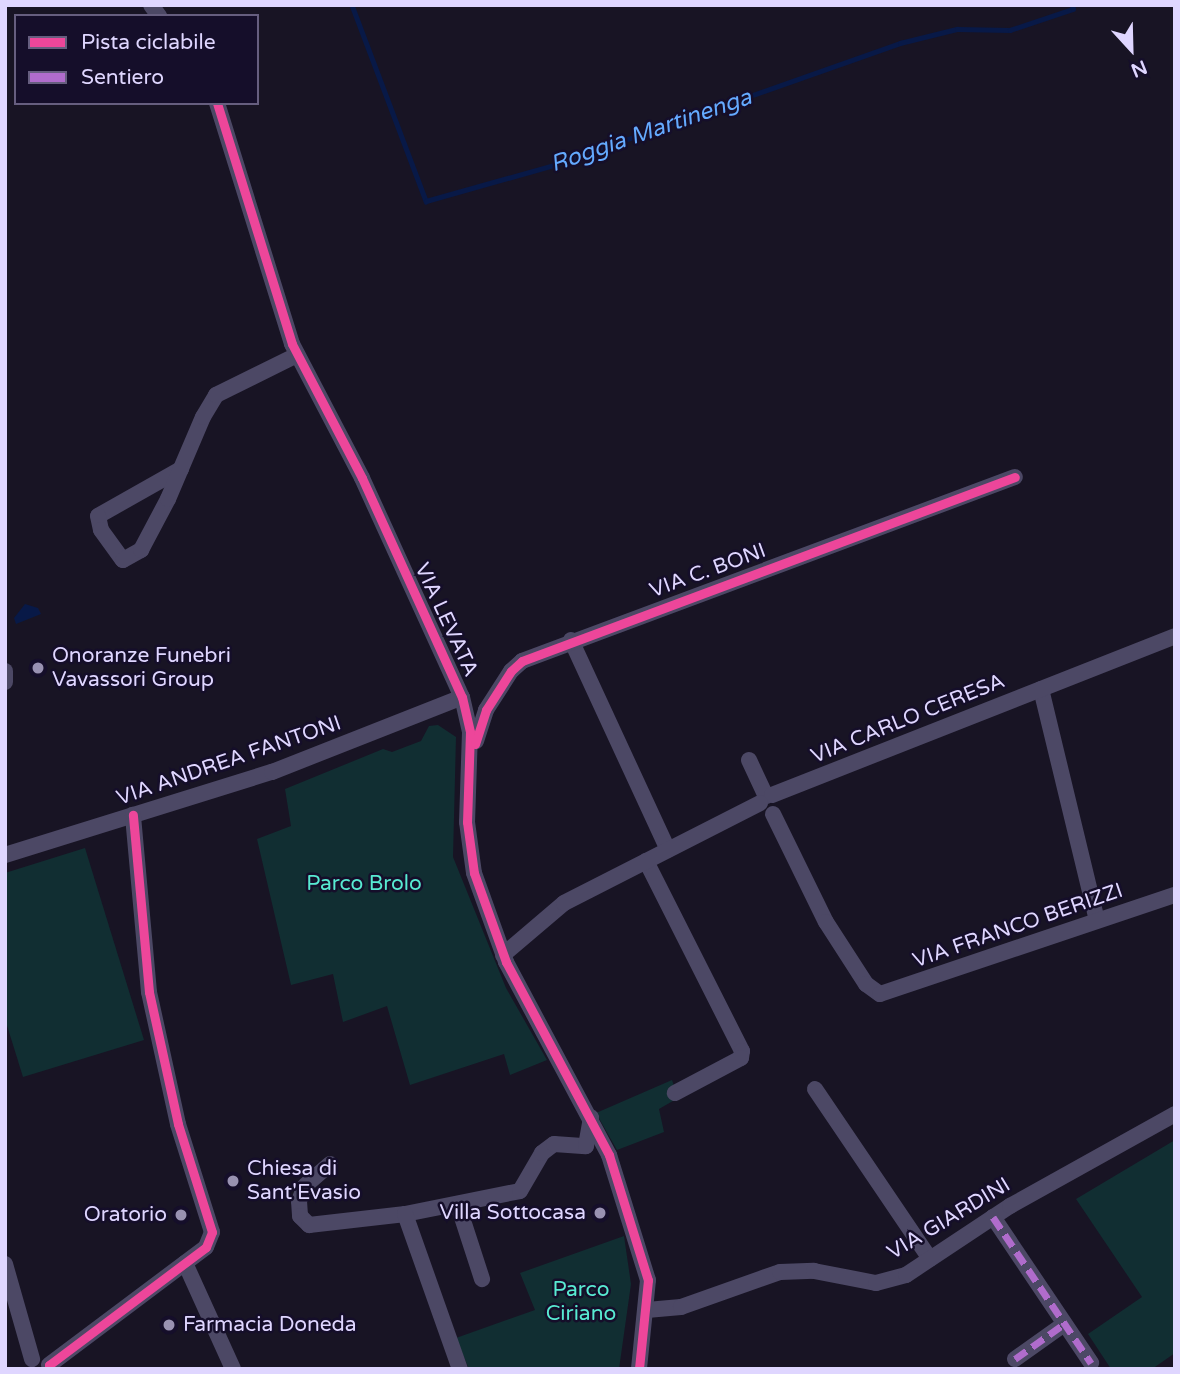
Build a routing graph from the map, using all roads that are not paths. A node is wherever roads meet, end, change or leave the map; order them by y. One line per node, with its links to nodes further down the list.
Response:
1 (217, 105): 2 (street, VIA LEVATA)
2 (297, 355): 3 (street); 10 (street, VIA LEVATA)
3 (181, 469): 3 (street)
4 (1015, 477): 6 (street, VIA C. BONI)
5 (1175, 636): 9 (street, VIA CARLO CERESA)
6 (571, 640): 12 (street, VIA C. BONI); 15 (street)
7 (5, 671): 8 (street)
8 (5, 682)
9 (1041, 689): 13 (street, VIA CARLO CERESA); 19 (street)
10 (462, 697): 12 (street, VIA LEVATA); 14 (street, VIA ANDREA FANTONI)
11 (749, 760): 13 (street)
12 (471, 761): 20 (street, VIA LEVATA)
13 (770, 805): 15 (street, VIA CARLO CERESA); 19 (street, VIA FRANCO BERIZZI)
14 (133, 815): 16 (street, VIA ANDREA FANTONI); 32 (street)
15 (668, 850): 17 (street, VIA CARLO CERESA)
16 (5, 855)
17 (646, 861): 20 (street, VIA CARLO CERESA); 22 (street)
18 (1175, 895): 19 (street, VIA FRANCO BERIZZI)
19 (1097, 920)
20 (503, 955): 24 (street, VIA LEVATA)
21 (815, 1089): 31 (street)
22 (675, 1093)
23 (1175, 1114): 30 (street, VIA GIARDINI)
24 (591, 1117): 25 (street); 26 (street, VIA LEVATA)
25 (586, 1146): 26 (street); 28 (street)
26 (609, 1155): 35 (street, VIA LEVATA)
27 (330, 1164): 29 (street)
28 (458, 1205): 29 (street); 34 (street)
29 (405, 1214): 42 (street)
30 (993, 1217): 31 (street, VIA GIARDINI); 36 (street)
31 (930, 1259): 35 (street, VIA GIARDINI)
32 (185, 1263): 40 (street); 41 (street)
33 (5, 1264): 39 (street)
34 (482, 1279)
35 (647, 1310): 43 (street, VIA LEVATA)
36 (1064, 1324): 37 (street); 38 (street)
37 (1015, 1359)
38 (1091, 1363)
39 (28, 1364): 40 (street)
40 (49, 1367)
41 (233, 1369)
42 (460, 1369)
43 (639, 1369)

